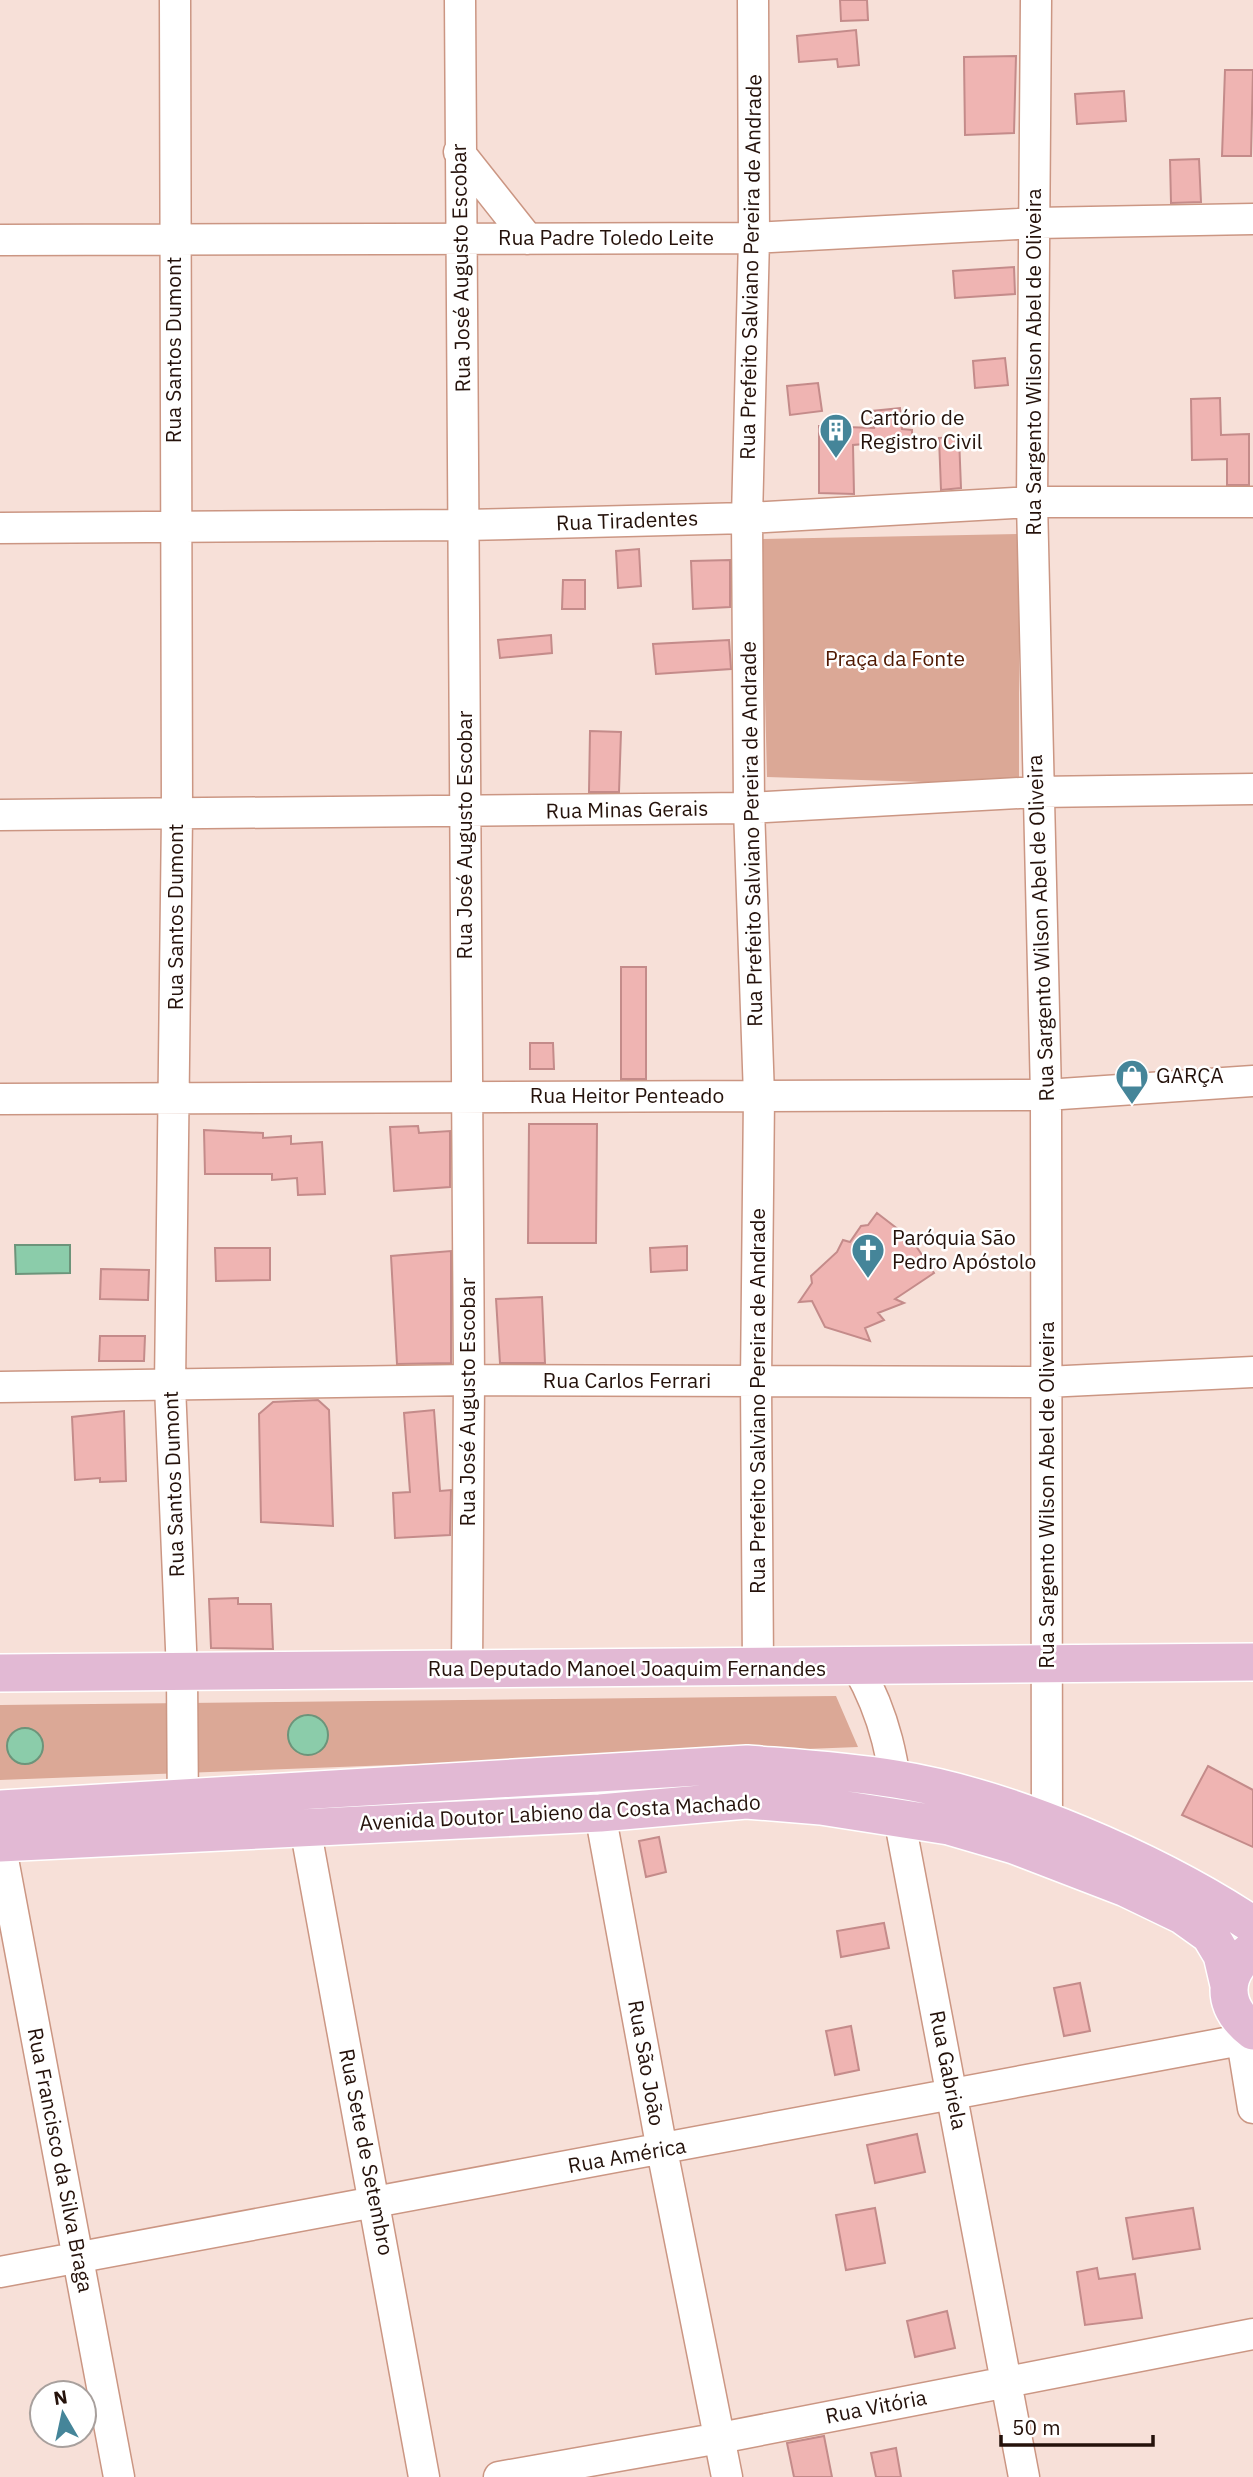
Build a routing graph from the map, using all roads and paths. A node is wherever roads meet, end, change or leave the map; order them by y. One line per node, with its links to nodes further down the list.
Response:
1 (176, 0): 9 (street, Rua Santos Dumont)
2 (460, 0): 5 (street, Rua José Augusto Escobar)
3 (753, 0): 8 (street, Rua Prefeito Salviano Pereira de Andrade)
4 (1036, 0): 7 (street, Rua Sargento Wilson Abel de Oliveira)
5 (459, 152): 10 (street, Rua José Augusto Escobar); 11 (street)
6 (1253, 219): 7 (street, Rua Padre Toledo Leite)
7 (1036, 223): 8 (street, Rua Padre Toledo Leite); 13 (street, Rua Sargento Wilson Abel de Oliveira)
8 (754, 238): 11 (street, Rua Padre Toledo Leite); 15 (street, Rua Prefeito Salviano Pereira de Andrade)
9 (174, 239): 10 (street, Rua Padre Toledo Leite); 12 (street, Rua Padre Toledo Leite); 17 (street, Rua Santos Dumont)
10 (460, 239): 11 (street, Rua Padre Toledo Leite); 16 (street, Rua José Augusto Escobar)
11 (528, 239)
12 (0, 240)
13 (1032, 502): 14 (street, Rua Tiradentes); 15 (street, Rua Tiradentes); 20 (street, Rua Sargento Wilson Abel de Oliveira)
14 (1253, 502)
15 (747, 518): 16 (street, Rua Tiradentes); 21 (street, Rua Prefeito Salviano Pereira de Andrade)
16 (465, 525): 17 (street, Rua Tiradentes); 22 (street, Rua José Augusto Escobar)
17 (175, 526): 18 (street, Rua Tiradentes); 24 (street, Rua Santos Dumont)
18 (0, 527)
19 (1253, 789): 20 (street, Rua Minas Gerais)
20 (1037, 792): 21 (street, Rua Minas Gerais); 26 (street, Rua Sargento Wilson Abel de Oliveira)
21 (749, 808): 22 (street, Rua Minas Gerais); 27 (street, Rua Prefeito Salviano Pereira de Andrade)
22 (465, 813): 24 (street, Rua Minas Gerais); 28 (street, Rua José Augusto Escobar)
23 (0, 815): 24 (street, Rua Minas Gerais)
24 (177, 815): 29 (street, Rua Santos Dumont)
25 (1253, 1081): 26 (street, Rua Heitor Penteado)
26 (1046, 1095): 27 (street, Rua Heitor Penteado); 34 (street, Rua Sargento Wilson Abel de Oliveira)
27 (759, 1096): 28 (street, Rua Heitor Penteado); 33 (street, Rua Prefeito Salviano Pereira de Andrade)
28 (467, 1097): 29 (street, Rua Heitor Penteado); 32 (street, Rua José Augusto Escobar)
29 (175, 1098): 30 (street, Rua Heitor Penteado); 36 (street, Rua Santos Dumont)
30 (0, 1099)
31 (1253, 1373): 34 (street, Rua Carlos Ferrari)
32 (469, 1380): 33 (street, Rua Carlos Ferrari); 36 (street, Rua Carlos Ferrari); 41 (street, Rua José Augusto Escobar)
33 (756, 1382): 34 (street, Rua Carlos Ferrari); 39 (street, Rua Prefeito Salviano Pereira de Andrade)
34 (1046, 1382): 38 (street, Rua Sargento Wilson Abel de Oliveira)
35 (0, 1387): 36 (street, Rua Carlos Ferrari)
36 (170, 1387): 42 (street, Rua Santos Dumont)
37 (1253, 1662): 38 (main road, Rua Deputado Manoel Joaquim Fernandes)
38 (1048, 1666): 40 (main road, Rua Deputado Manoel Joaquim Fernandes); 50 (street, Rua Sargento Wilson Abel de Oliveira)
39 (758, 1668): 40 (main road, Rua Deputado Manoel Joaquim Fernandes); 41 (main road, Rua Deputado Manoel Joaquim Fernandes)
40 (858, 1668): 44 (street, Rua Gabriela)
41 (467, 1670): 42 (main road, Rua Deputado Manoel Joaquim Fernandes)
42 (182, 1672): 43 (main road, Rua Deputado Manoel Joaquim Fernandes); 47 (street, Rua Santos Dumont)
43 (0, 1673)
44 (897, 1779): 47 (main road, Avenida Doutor Labieno da Costa Machado); 48 (street, Rua Gabriela); 50 (main road, Avenida Doutor Labieno da Costa Machado)
45 (0, 1809): 47 (main road, Avenida Doutor Labieno da Costa Machado)
46 (600, 1813): 48 (main road, Avenida Doutor Labieno da Costa Machado); 49 (main road, Avenida Doutor Labieno da Costa Machado); 59 (street, Rua São João)
47 (183, 1816): 49 (main road, Avenida Doutor Labieno da Costa Machado); 51 (main road, Avenida Doutor Labieno da Costa Machado)
48 (899, 1817): 50 (main road, Avenida Doutor Labieno da Costa Machado); 57 (street, Rua Gabriela)
49 (305, 1827): 60 (street, Rua Sete de Setembro)
50 (1047, 1840): 52 (main road, Avenida Doutor Labieno da Costa Machado); 55 (main road, Avenida Doutor Labieno da Costa Machado)
51 (0, 1843): 54 (street, Rua Francisco da Silva Braga)
52 (1253, 1925)
53 (1253, 1949): 55 (main road)
54 (12, 1967): 61 (street, Rua Francisco da Silva Braga)
55 (1229, 1984): 56 (main road, Avenida Doutor Labieno da Costa Machado)
56 (1246, 2031): 57 (street, Rua América); 58 (street)
57 (953, 2093): 59 (street, Rua América); 64 (street, Rua Gabriela)
58 (1253, 2108)
59 (662, 2150): 60 (street, Rua América); 65 (street, Rua São João)
60 (376, 2199): 61 (street, Rua América); 67 (street, Rua Sete de Setembro)
61 (78, 2258): 62 (street, Rua América); 66 (street, Rua Francisco da Silva Braga)
62 (0, 2272)
63 (1253, 2334): 64 (street, Rua Vitória)
64 (1007, 2382): 65 (street, Rua Vitória); 70 (street, Rua Gabriela)
65 (720, 2438): 68 (street, Rua Vitória); 69 (street, Rua São João)
66 (119, 2477)
67 (425, 2477)
68 (499, 2477)
69 (727, 2477)
70 (1024, 2477)

